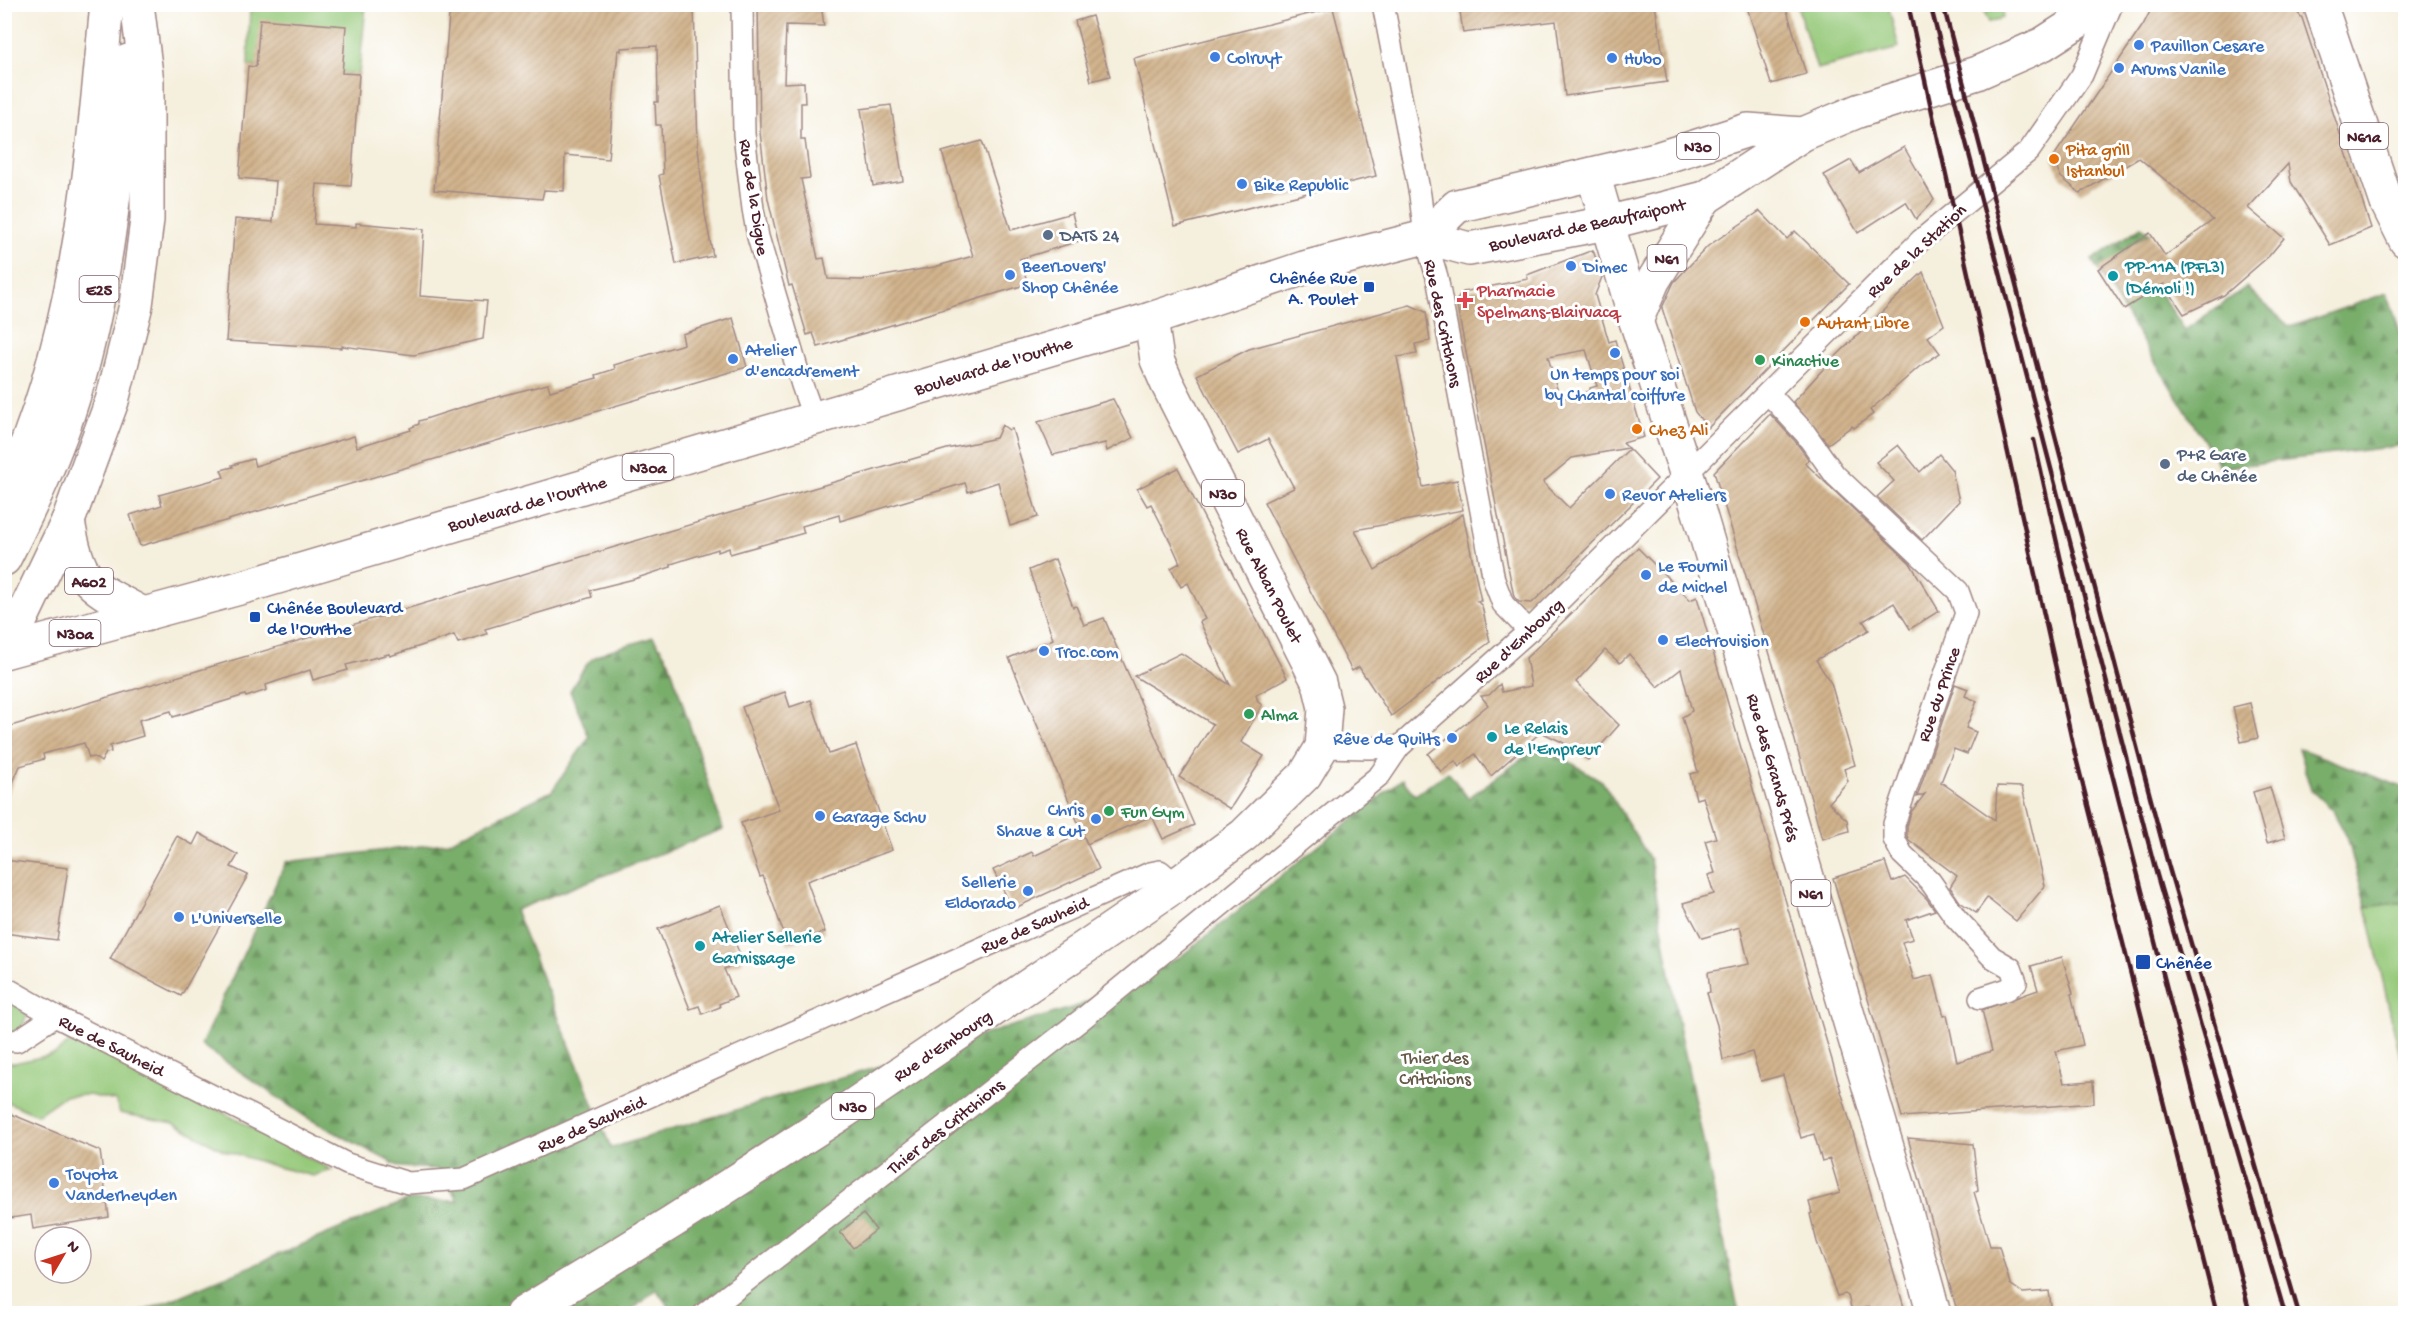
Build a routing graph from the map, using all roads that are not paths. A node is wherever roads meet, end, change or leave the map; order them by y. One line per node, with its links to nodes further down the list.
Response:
1 (107, 4): 19 (main road, E25)
2 (135, 4): 20 (main road, A602); 21 (main road, E25)
3 (742, 4): 17 (street, Rue de la Digue)
4 (1383, 4): 12 (street, Rue des Critchons)
5 (2105, 4): 8 (main road, Boulevard de Beaufraipont / N30)
6 (2112, 4): 16 (street, Rue de la Station)
7 (2320, 4): 13 (main road, N61a)
8 (1803, 134): 9 (main road, Boulevard de Beaufraipont / N30); 10 (main road, Boulevard de Beaufraipont / N30)
9 (1593, 174): 11 (main road, Rue des Grands Prés); 12 (main road, Boulevard de Beaufraipont / N30)
10 (1706, 198): 11 (main road, Boulevard de Beaufraipont / N30); 15 (main road, N61)
11 (1607, 223): 12 (main road, Boulevard de Beaufraipont / N30); 15 (main road, Rue des Grands Prés / N61)
12 (1425, 237): 14 (main road, Boulevard de Beaufraipont / N30); 23 (street, Rue des Critchons)
13 (2406, 241)
14 (1151, 319): 17 (main road, Boulevard de l'Ourthe / N30a); 25 (main road, Rue Alban Poulet / N30)
15 (1636, 321): 18 (main road, Rue des Grands Prés / N61)
16 (1768, 393): 18 (street, Rue de la Station); 29 (street, Rue du Prince)
17 (814, 418): 22 (main road, Boulevard de l'Ourthe / N30a)
18 (1687, 473): 23 (street, Rue d'Embourg); 34 (main road, Rue des Grands Prés / N61)
19 (4, 497)
20 (68, 521): 22 (main road, A602); 24 (main road, A602)
21 (4, 559)
22 (145, 615): 24 (main road, Boulevard de l'Ourthe / N30a)
23 (1529, 631): 26 (street, Rue d'Embourg)
24 (5, 651)
25 (1322, 747): 26 (street); 27 (main road, Rue Alban Poulet / N30)
26 (1399, 747): 33 (street, Thier des Critchions)
27 (1176, 885): 30 (street, Rue de Sauheid); 32 (main road, Rue d'Embourg / N30)
28 (4, 987): 30 (street, Rue de Sauheid)
29 (1980, 998)
30 (55, 1016): 31 (street)
31 (4, 1040)
32 (522, 1314)
33 (704, 1314)
34 (1934, 1314)

